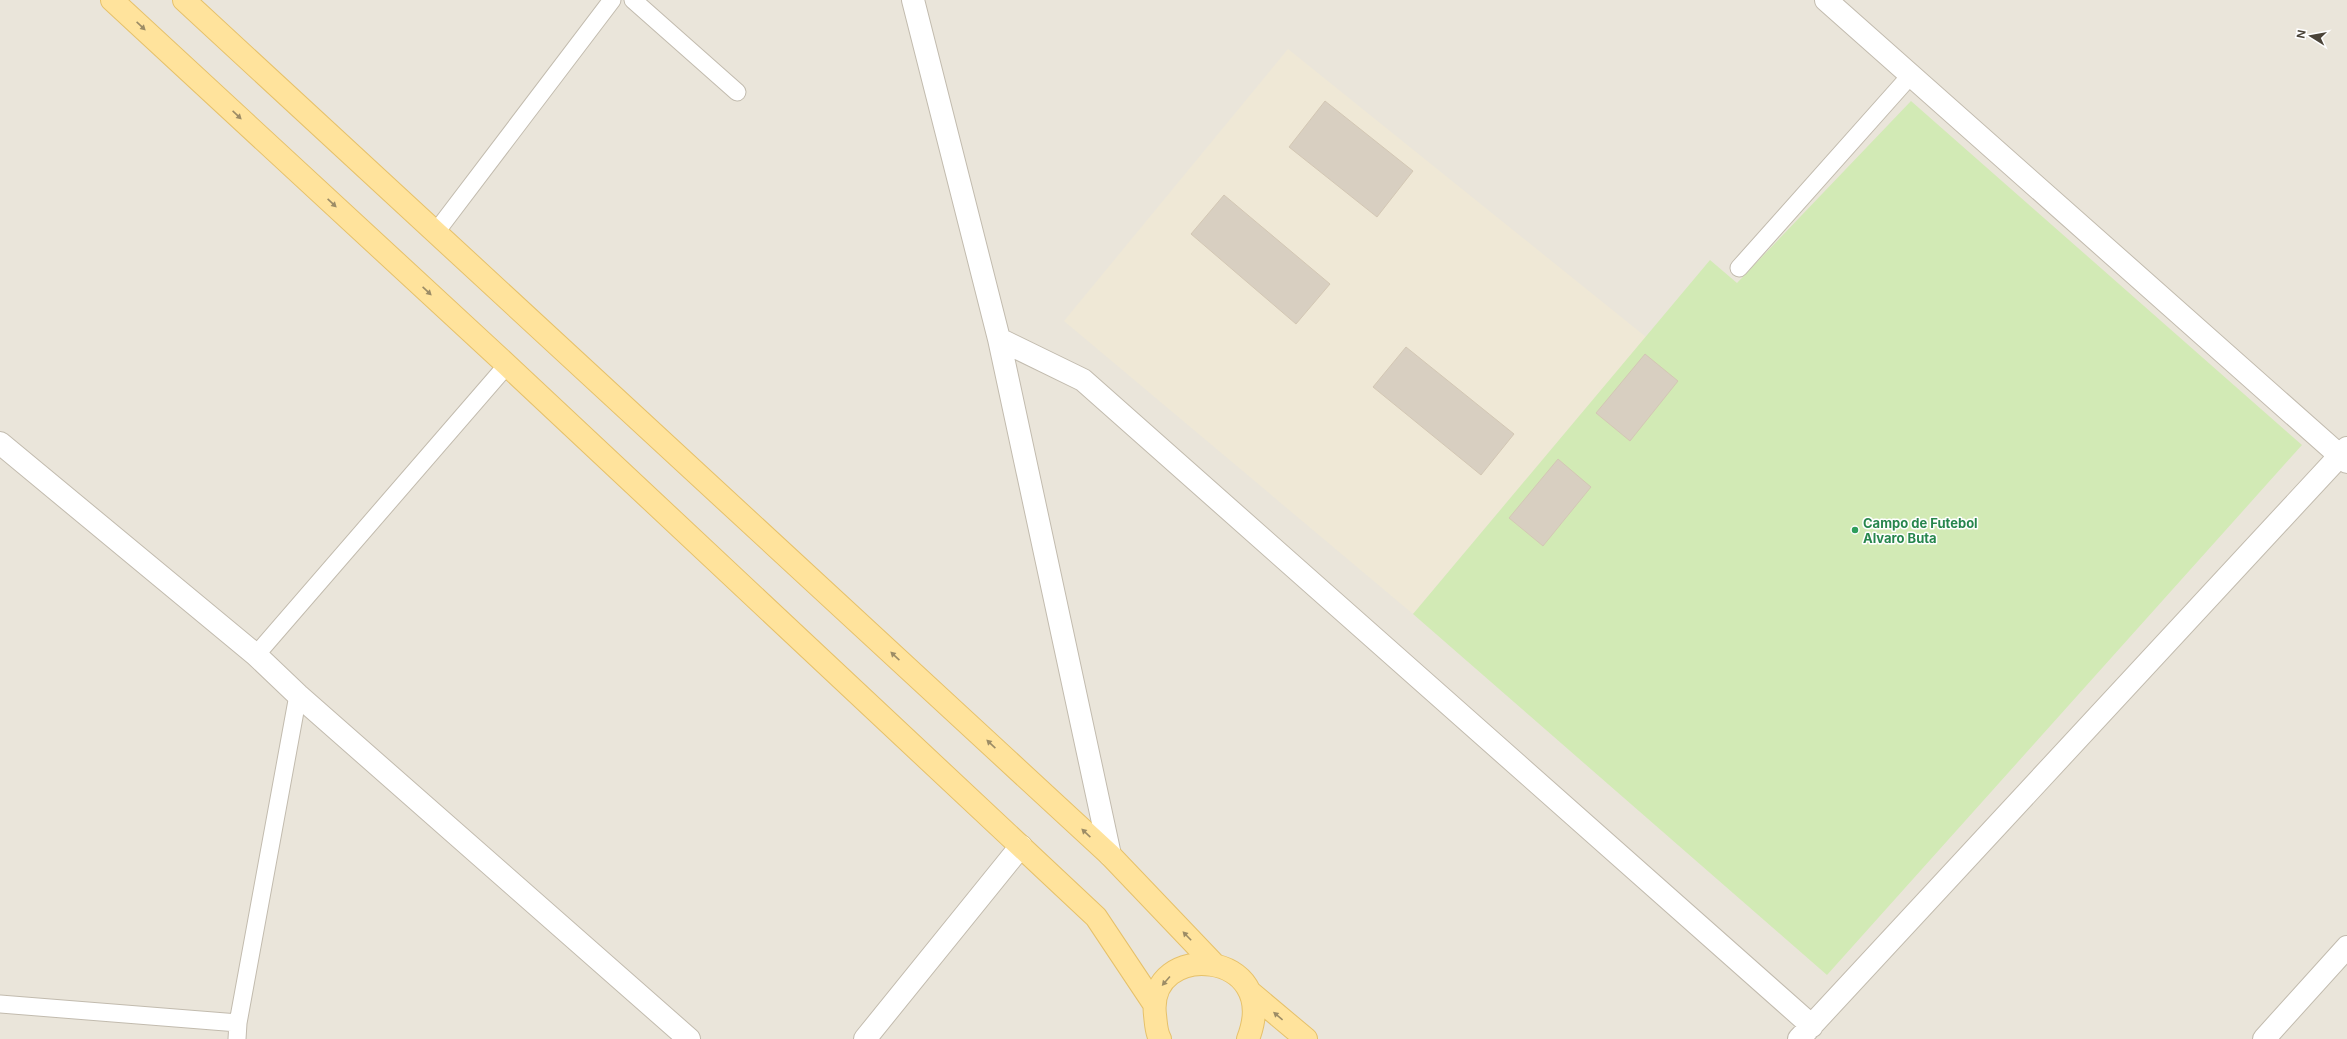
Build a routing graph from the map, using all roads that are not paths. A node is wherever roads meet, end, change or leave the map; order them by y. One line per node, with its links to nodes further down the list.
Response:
1 (112, 0): 12 (main road, one-way to 12)
2 (184, 0): 9 (main road)
3 (612, 0): 9 (lane)
4 (633, 0): 8 (lane)
5 (913, 0): 11 (street)
6 (1826, 0): 7 (street)
7 (1910, 76): 10 (lane); 14 (street)
8 (737, 92)
9 (436, 232): 18 (main road, one-way to 9)
10 (1739, 268)
11 (999, 339): 18 (street); 25 (street)
12 (507, 365): 15 (lane); 17 (main road)
13 (0, 443): 15 (street)
14 (2345, 455): 25 (street)
15 (256, 655): 16 (street)
16 (298, 695): 24 (lane); 26 (street)
17 (1021, 846): 23 (main road); 27 (street)
18 (1110, 855): 20 (main road, one-way to 18)
19 (2347, 947): 31 (street)
20 (1214, 964): 21 (main road); 23 (main road, one-way to 23)
21 (1250, 992): 29 (main road); 30 (main road, one-way to 21)
22 (0, 1004): 24 (lane)
23 (1154, 1004): 28 (main road)
24 (237, 1031)
25 (1805, 1032)
26 (689, 1039)
27 (865, 1039)
28 (1160, 1039)
29 (1248, 1039)
30 (1306, 1039)
31 (2264, 1039)

